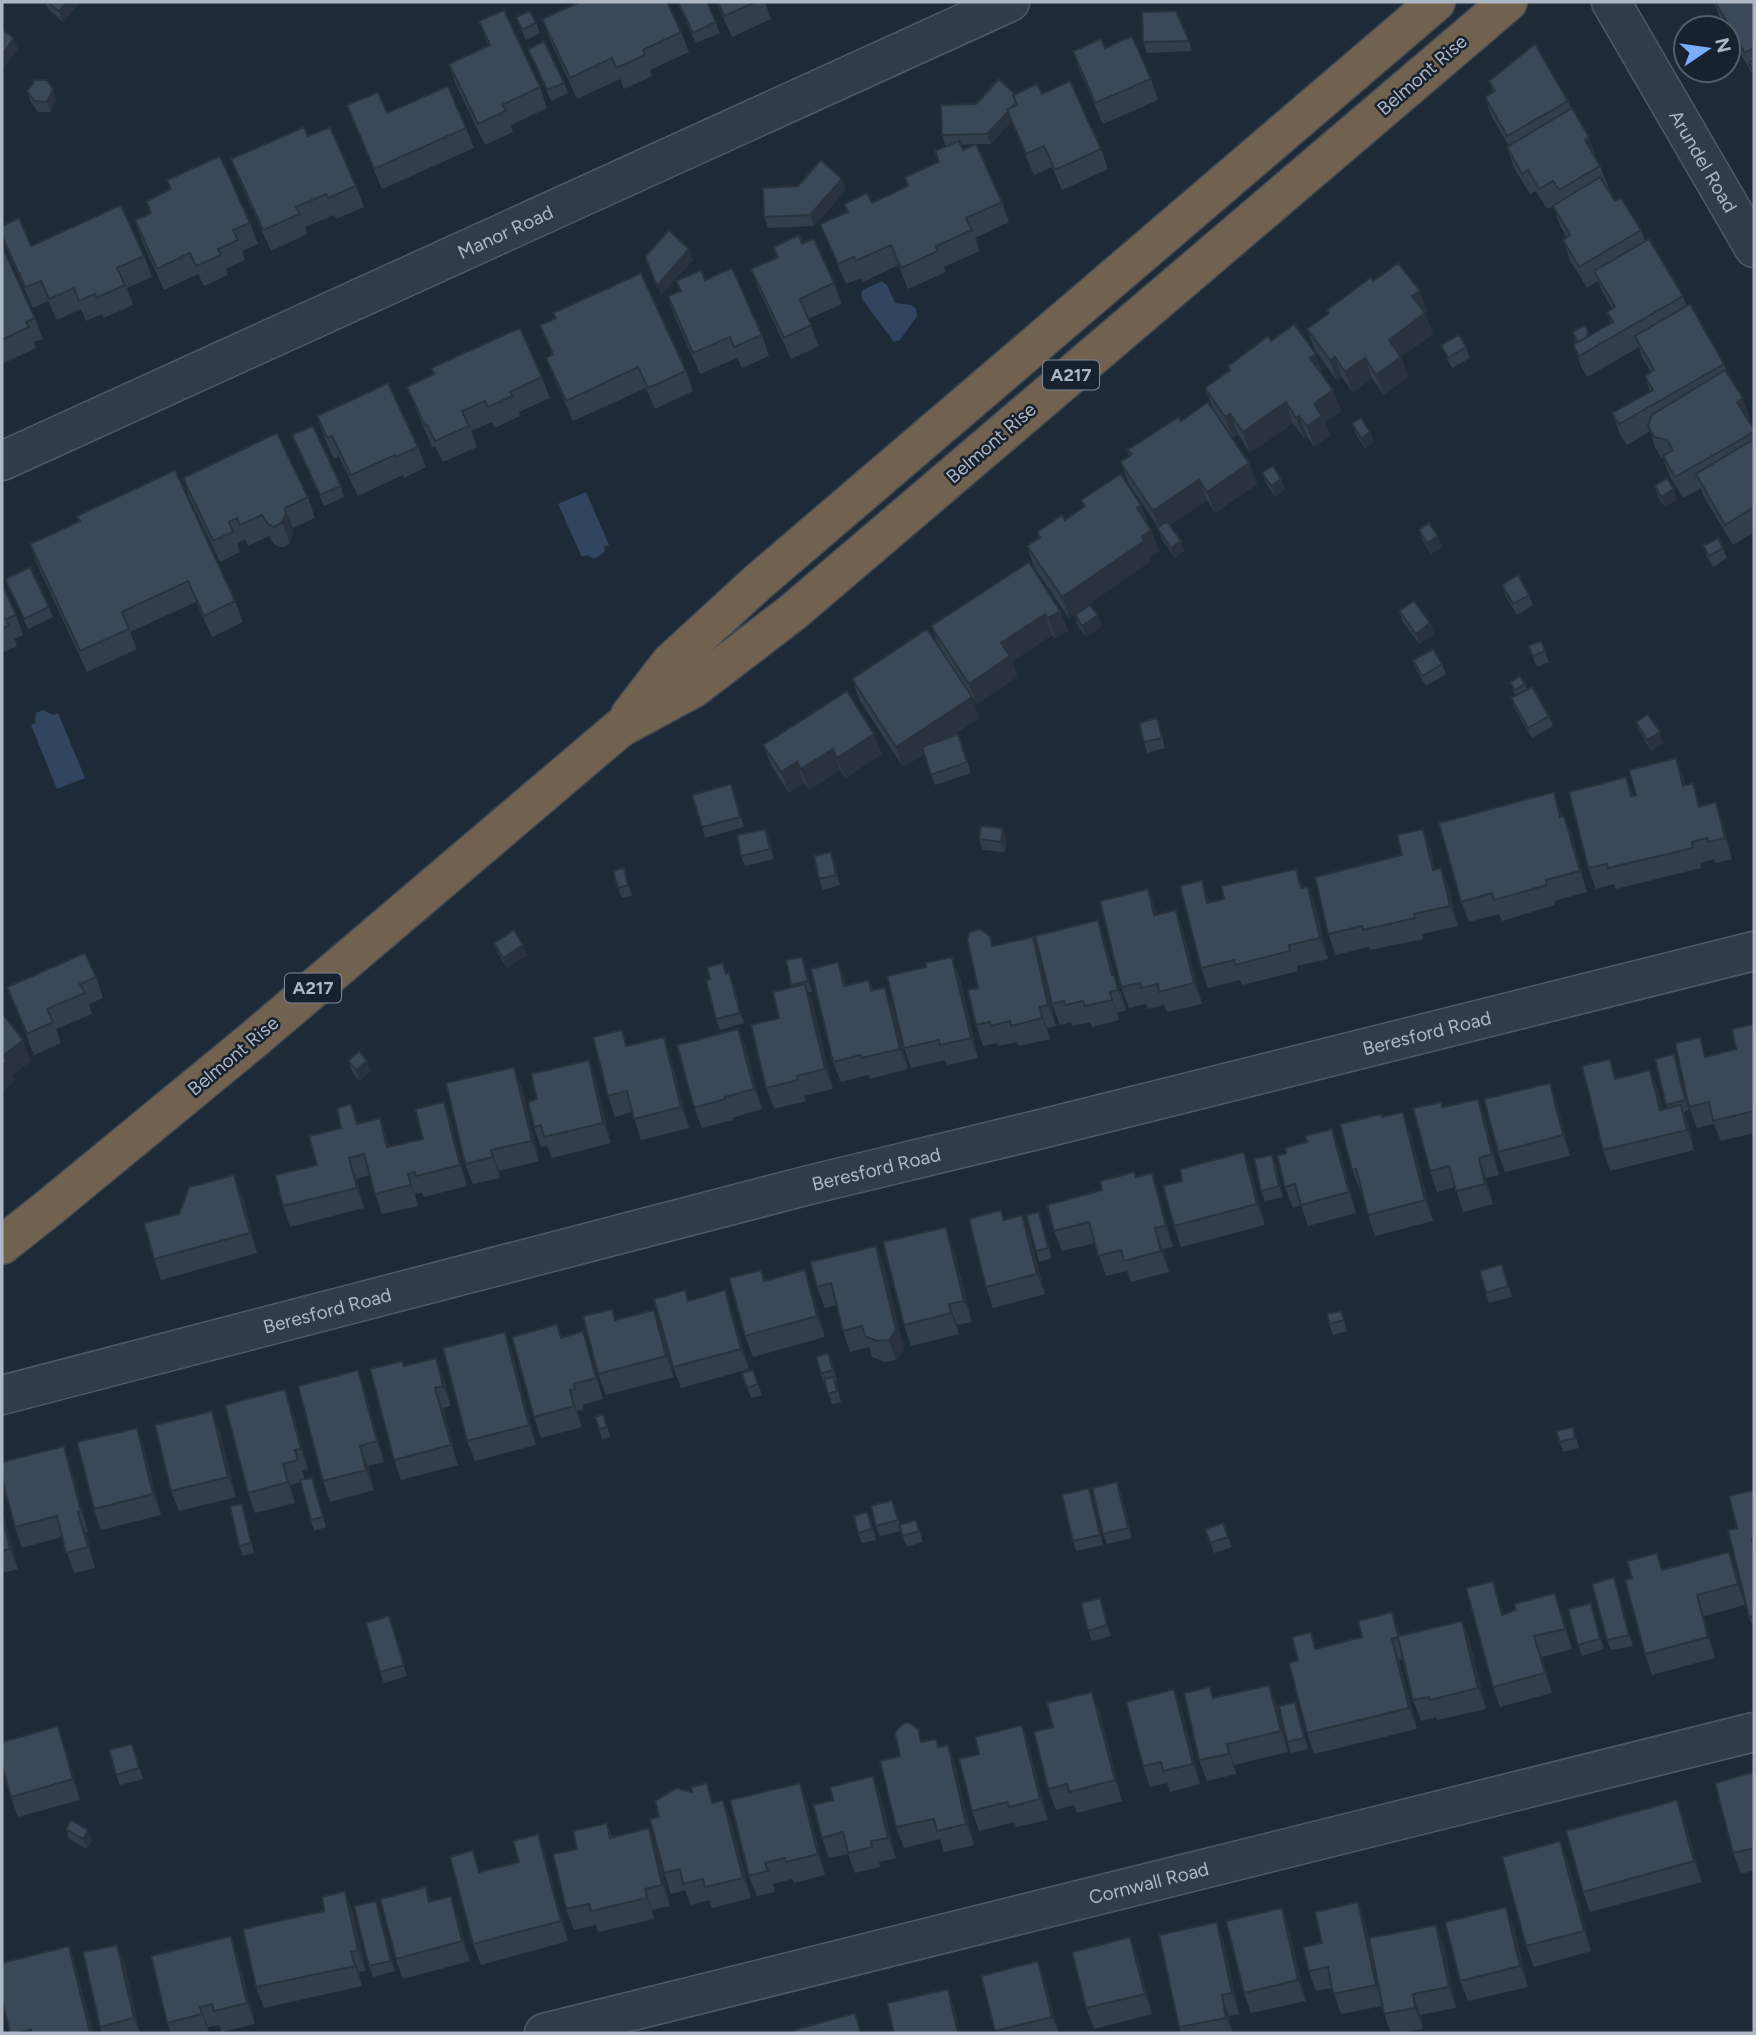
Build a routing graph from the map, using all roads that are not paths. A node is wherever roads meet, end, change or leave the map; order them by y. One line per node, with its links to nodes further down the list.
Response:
1 (1010, 2): 6 (street, Manor Road)
2 (1436, 2): 7 (highway, Belmont Rise / A217)
3 (1508, 2): 7 (highway, Belmont Rise / A217)
4 (1611, 2): 5 (street, Arundel Road)
5 (1754, 248)
6 (2, 461)
7 (620, 728): 9 (highway, Belmont Rise / A217)
8 (1754, 951): 10 (street, Beresford Road)
9 (2, 1244)
10 (2, 1395)
11 (1754, 1732): 12 (street, Cornwall Road)
12 (544, 2033)

